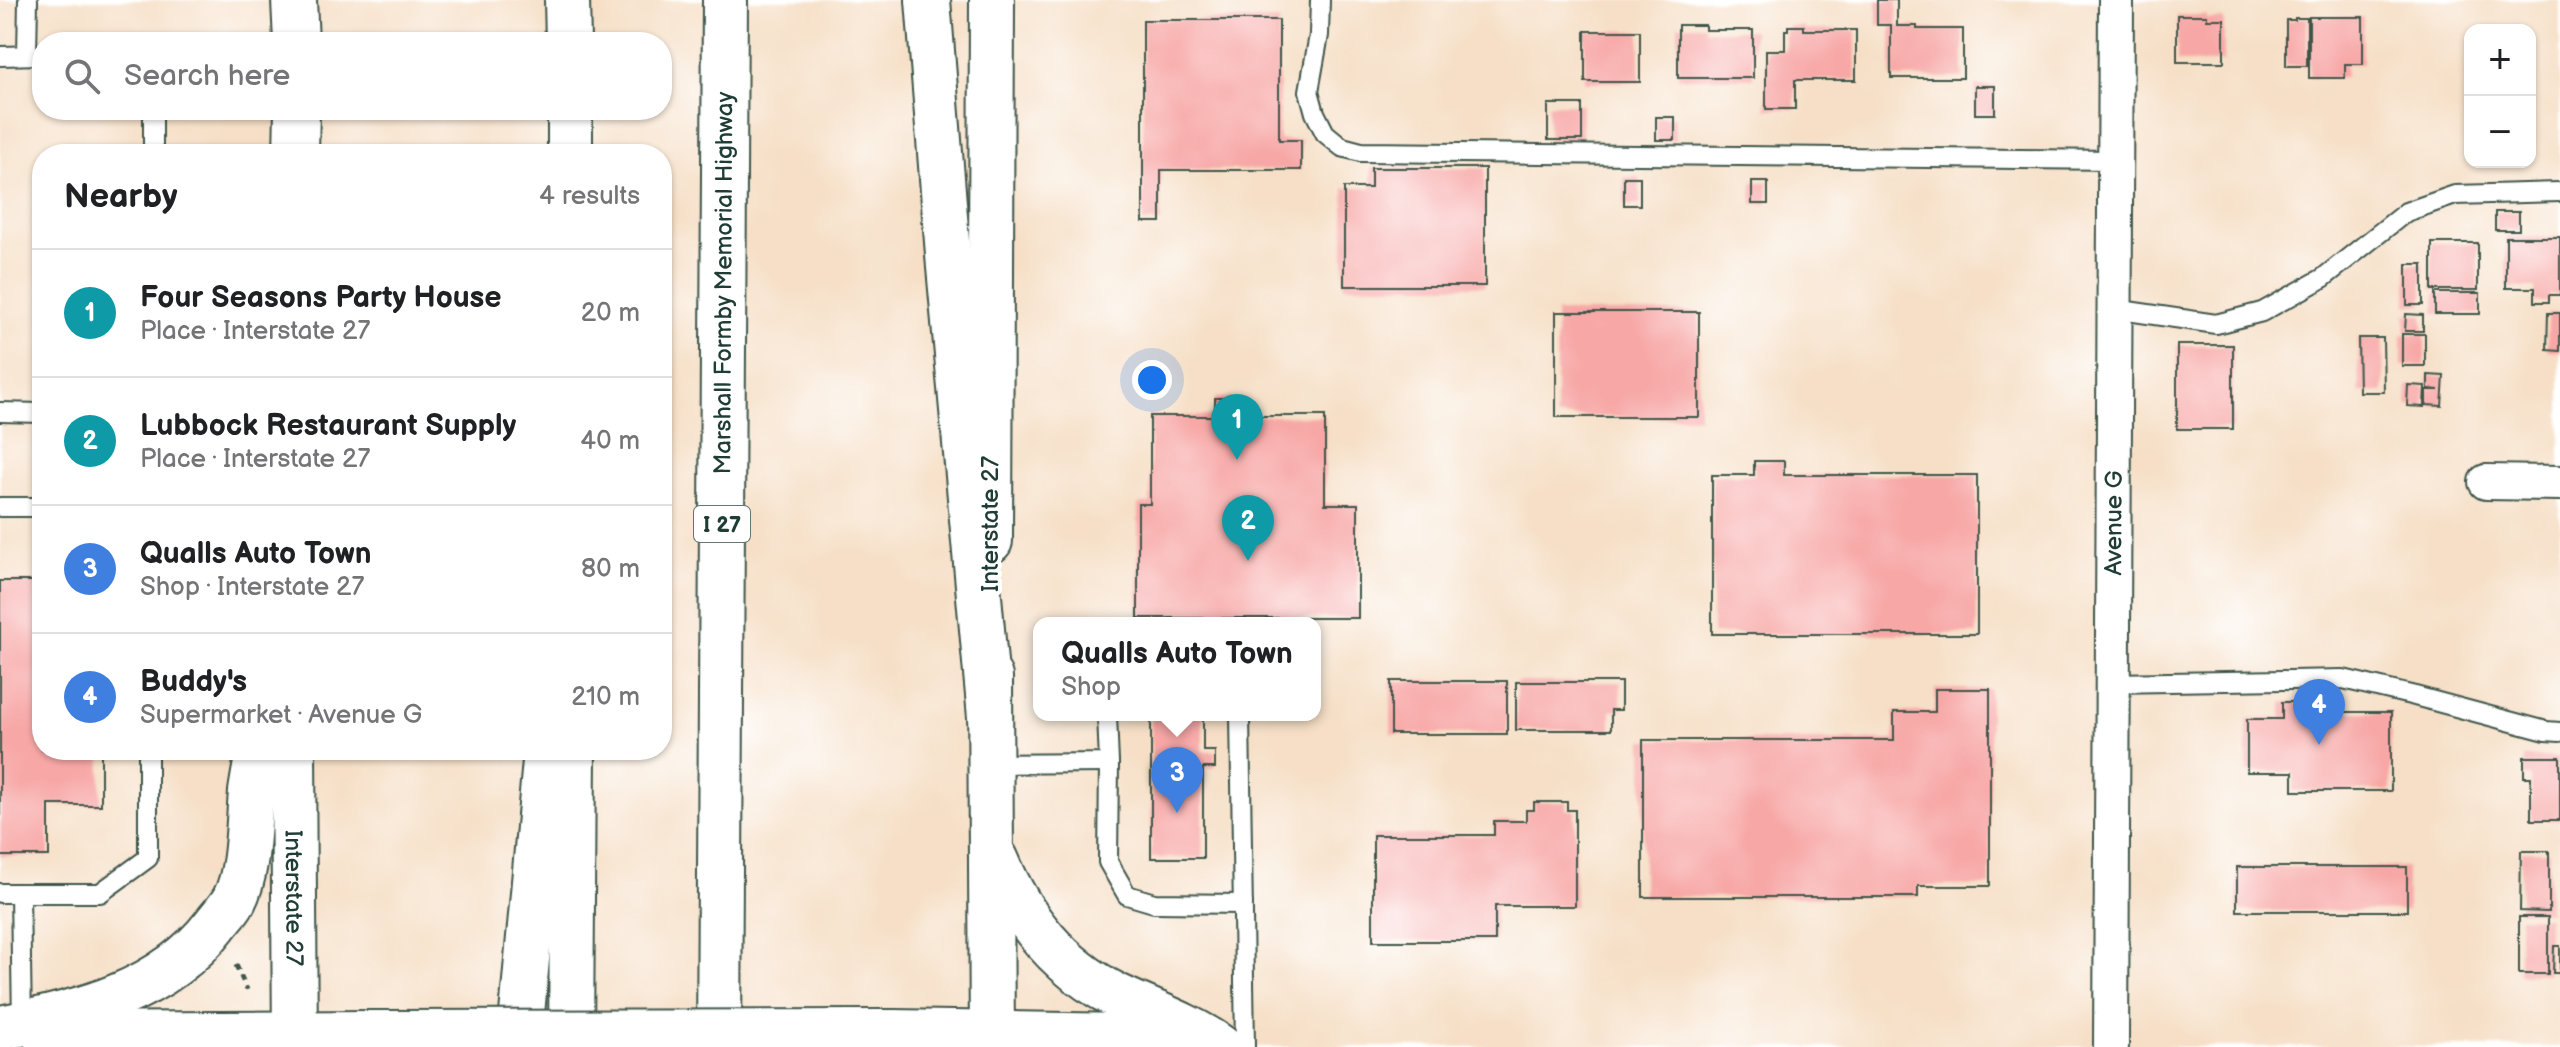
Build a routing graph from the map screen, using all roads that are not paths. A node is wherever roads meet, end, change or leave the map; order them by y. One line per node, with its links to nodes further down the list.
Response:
1 (28, 0): 9 (lane)
2 (294, 0): 10 (main road)
3 (567, 0): 11 (main road)
4 (725, 0): 51 (main road, Marshall Formby Memorial Highway / I 27)
5 (928, 0): 30 (main road)
6 (992, 0): 30 (main road, Interstate 27)
7 (1320, 0): 20 (lane)
8 (2116, 0): 20 (street, Avenue G)
9 (32, 32)
10 (296, 32)
11 (568, 32)
12 (32, 55): 13 (lane)
13 (0, 56)
14 (153, 120): 17 (lane)
15 (297, 120): 18 (main road)
16 (570, 120): 19 (main road)
17 (153, 144)
18 (296, 144)
19 (570, 144)
20 (2115, 160): 22 (street, Avenue G)
21 (2560, 192): 22 (lane)
22 (2114, 309): 29 (street, Avenue G)
23 (0, 412): 24 (lane)
24 (32, 413)
25 (2486, 482): 26 (street)
26 (2560, 483)
27 (0, 507): 28 (lane)
28 (32, 507)
29 (2112, 683): 33 (lane); 52 (street, Avenue G)
30 (990, 717): 40 (main road, Interstate 27)
31 (1107, 721): 39 (lane)
32 (1240, 721): 44 (lane)
33 (2560, 732)
34 (148, 760): 43 (lane)
35 (256, 760): 45 (main road)
36 (293, 760): 46 (main road, Interstate 27)
37 (545, 760): 49 (main road)
38 (573, 760): 50 (main road)
39 (1109, 763): 40 (lane); 44 (lane)
40 (990, 764): 41 (main road, Interstate 27)
41 (991, 846): 47 (main road, Interstate 27); 48 (main road)
42 (0, 893): 43 (lane)
43 (20, 893): 45 (lane)
44 (1243, 904): 48 (lane)
45 (7, 1029): 46 (main road)
46 (295, 1040): 47 (main road, bridge)
47 (992, 1040): 48 (main road)
48 (1223, 1044)
49 (519, 1047)
50 (571, 1047)
51 (719, 1047)
52 (2111, 1047)

